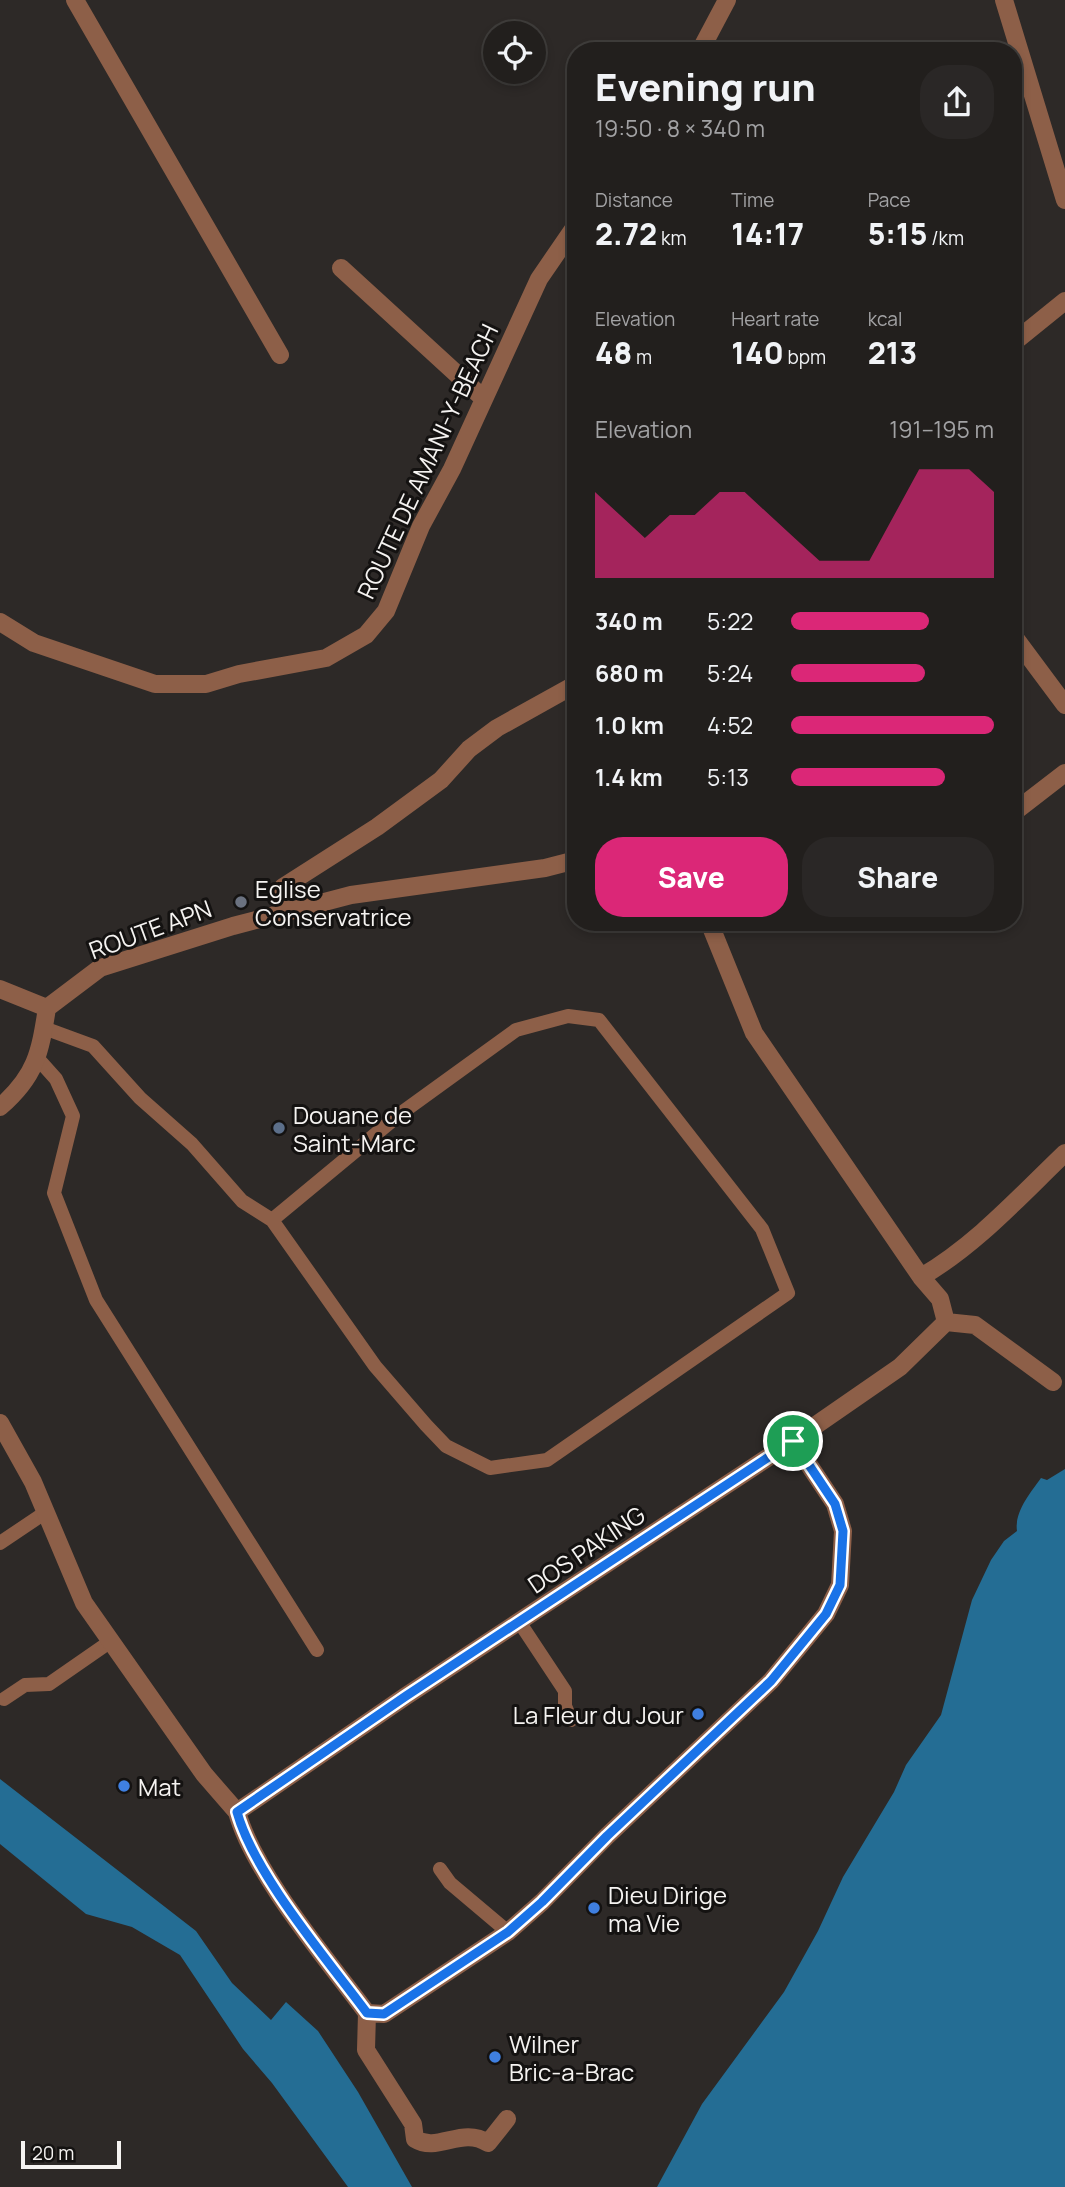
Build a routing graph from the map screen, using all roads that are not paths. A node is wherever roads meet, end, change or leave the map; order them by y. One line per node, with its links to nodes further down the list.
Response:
1 (75, 0): 12 (street)
2 (727, 0): 4 (street)
3 (1004, 0): 5 (street)
4 (705, 42)
5 (1017, 42)
6 (1022, 59): 7 (street)
7 (1065, 200)
8 (567, 238): 13 (street, ROUTE DE AMANI-Y-BEACH)
9 (341, 268): 13 (street)
10 (1065, 301): 11 (street)
11 (1022, 336)
12 (280, 355)
13 (483, 398): 14 (street, ROUTE DE AMANI-Y-BEACH)
14 (0, 622)
15 (1022, 647): 17 (street)
16 (567, 690): 21 (street)
17 (1065, 705)
18 (1065, 773): 19 (street)
19 (1022, 806)
20 (567, 862): 21 (street, ROUTE APN)
21 (283, 913): 24 (street, ROUTE APN)
22 (713, 931): 30 (street)
23 (0, 989): 24 (street)
24 (47, 1008): 25 (street)
25 (44, 1028): 26 (street); 29 (lane)
26 (39, 1060): 27 (street); 39 (lane)
27 (0, 1107)
28 (1065, 1153): 30 (street)
29 (272, 1220): 29 (lane)
30 (921, 1277): 31 (street)
31 (946, 1322): 32 (street); 34 (street, DOS PAKING)
32 (1053, 1382)
33 (0, 1423): 35 (street)
34 (793, 1441): 37 (street, DOS PAKING); 44 (street)
35 (46, 1512): 36 (lane); 38 (street)
36 (0, 1543)
37 (520, 1623): 41 (lane); 42 (street, DOS PAKING)
38 (111, 1641): 40 (lane); 42 (street)
39 (317, 1650)
40 (4, 1699)
41 (571, 1720)
42 (237, 1812): 45 (street)
43 (440, 1869): 44 (lane)
44 (508, 1932): 45 (street)
45 (367, 2013): 46 (street)
46 (507, 2119)

